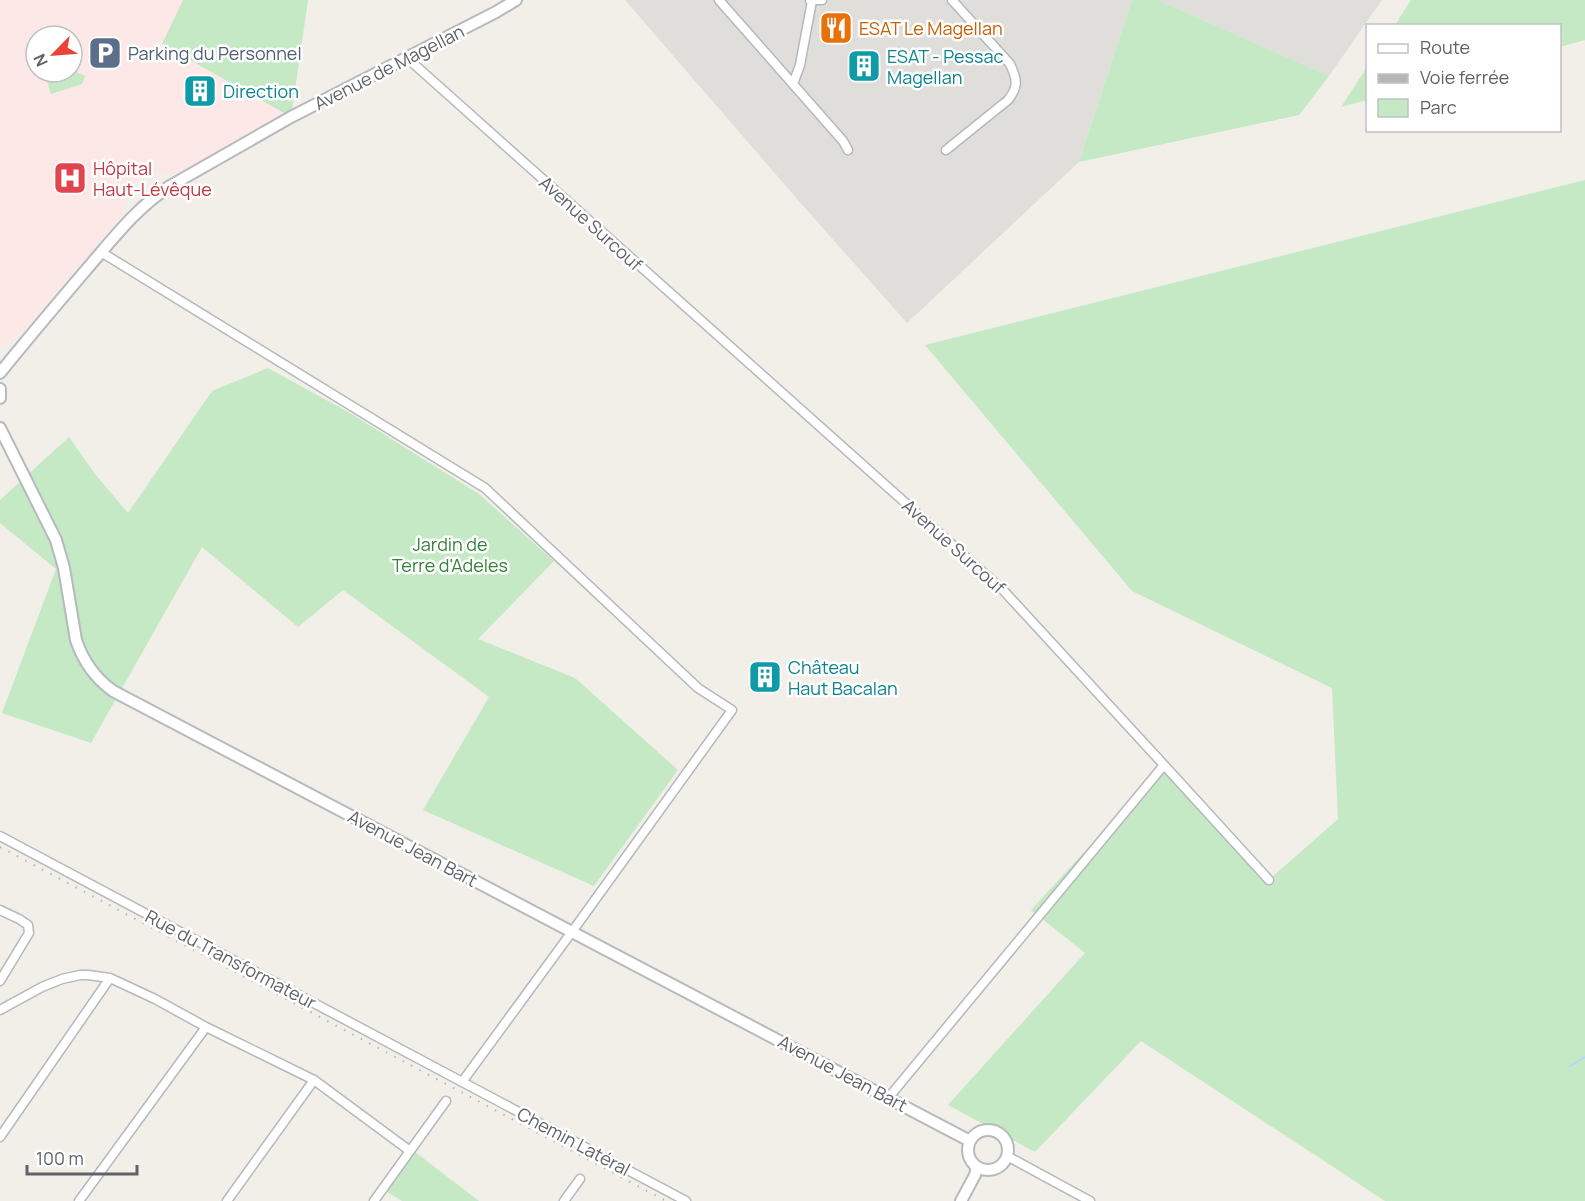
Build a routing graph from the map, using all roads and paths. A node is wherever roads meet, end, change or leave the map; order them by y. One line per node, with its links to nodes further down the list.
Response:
1 (516, 0): 6 (street, Avenue de Magellan)
2 (719, 0): 7 (street)
3 (822, 0): 5 (street)
4 (952, 0): 9 (street)
5 (811, 1): 7 (street)
6 (406, 57): 10 (street, Avenue de Magellan); 15 (street, Avenue Surcouf)
7 (793, 84): 8 (street)
8 (848, 150)
9 (946, 150)
10 (101, 252): 11 (street, Avenue de Magellan); 19 (street)
11 (0, 373)
12 (0, 389): 13 (street)
13 (0, 398)
14 (0, 428): 19 (street, Avenue Jean Bart)
15 (1164, 765): 17 (street, Avenue Surcouf); 26 (street)
16 (0, 836): 25 (street, Rue du Transformateur)
17 (1269, 880)
18 (0, 910): 21 (street)
19 (573, 932): 25 (street); 26 (street, Avenue Jean Bart)
20 (110, 978): 22 (street); 23 (street); 28 (street)
21 (0, 981)
22 (0, 1010)
23 (206, 1027): 24 (street); 34 (street)
24 (314, 1080): 30 (street); 35 (street)
25 (462, 1082): 38 (street, Chemin Latéral)
26 (889, 1097): 29 (street, Avenue Jean Bart)
27 (447, 1101): 30 (street)
28 (0, 1137)
29 (970, 1141): 31 (street); 32 (street)
30 (410, 1151): 36 (street)
31 (1007, 1156): 32 (street); 40 (street)
32 (976, 1167): 39 (street)
33 (580, 1179): 37 (street)
34 (79, 1201)
35 (227, 1201)
36 (374, 1201)
37 (564, 1201)
38 (686, 1201)
39 (961, 1201)
40 (1090, 1201)

